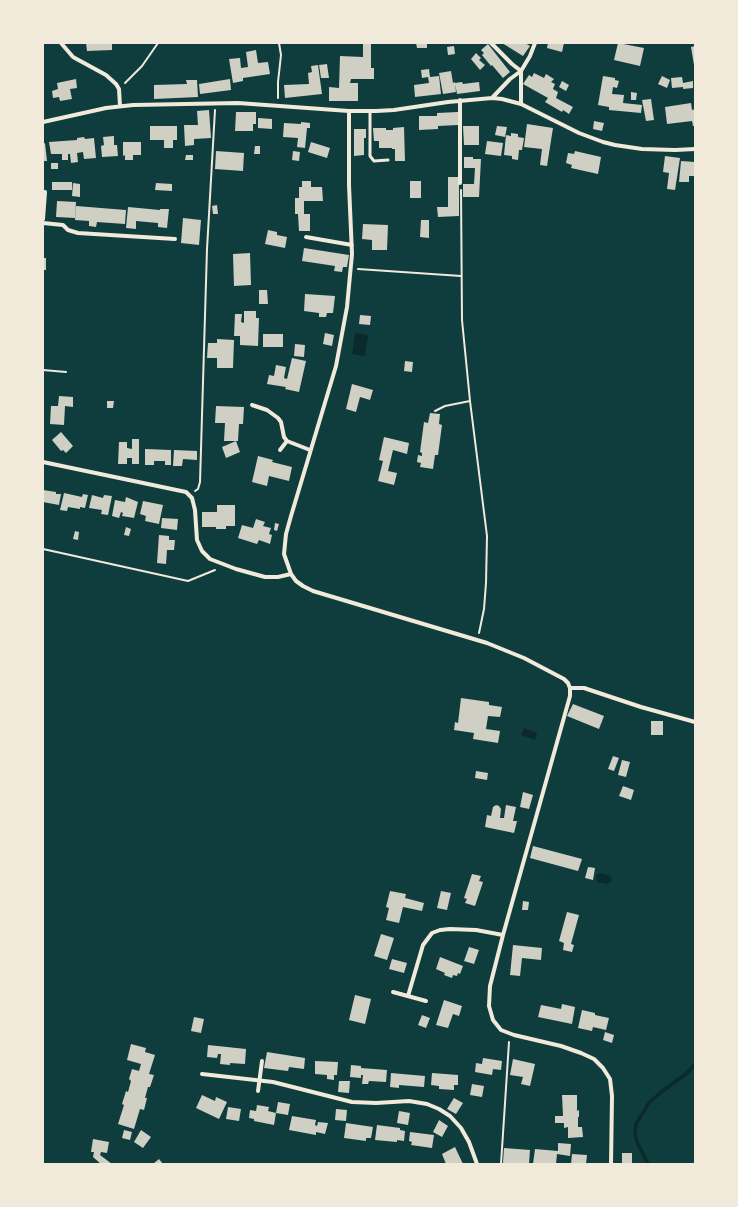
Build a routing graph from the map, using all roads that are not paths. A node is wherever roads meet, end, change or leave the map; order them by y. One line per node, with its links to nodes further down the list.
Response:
1 (61, 43): 8 (street)
2 (492, 43): 4 (street)
3 (535, 43): 4 (street)
4 (521, 71): 5 (street); 7 (street)
5 (492, 98): 6 (street); 7 (street)
6 (460, 100): 10 (street); 14 (street)
7 (521, 104): 12 (street)
8 (120, 106): 9 (street); 11 (street)
9 (349, 111): 10 (street); 20 (street)
10 (370, 111): 13 (lane)
11 (43, 122)
12 (695, 149)
13 (388, 160)
14 (460, 183)
15 (45, 192): 16 (street)
16 (43, 219)
17 (43, 223): 19 (street)
18 (306, 237): 20 (street)
19 (176, 239)
20 (352, 245): 24 (street)
21 (252, 405): 22 (street)
22 (288, 441): 23 (street); 24 (street)
23 (280, 450)
24 (310, 450): 26 (street)
25 (43, 462): 26 (street)
26 (291, 574): 27 (street)
27 (570, 688): 28 (street); 29 (street)
28 (695, 722)
29 (503, 936): 31 (street); 38 (street)
30 (394, 992): 31 (street)
31 (408, 996): 32 (street)
32 (426, 1001)
33 (262, 1061): 35 (street)
34 (202, 1074): 35 (street)
35 (260, 1080): 36 (street); 37 (street)
36 (258, 1091)
37 (477, 1164)
38 (611, 1164)

